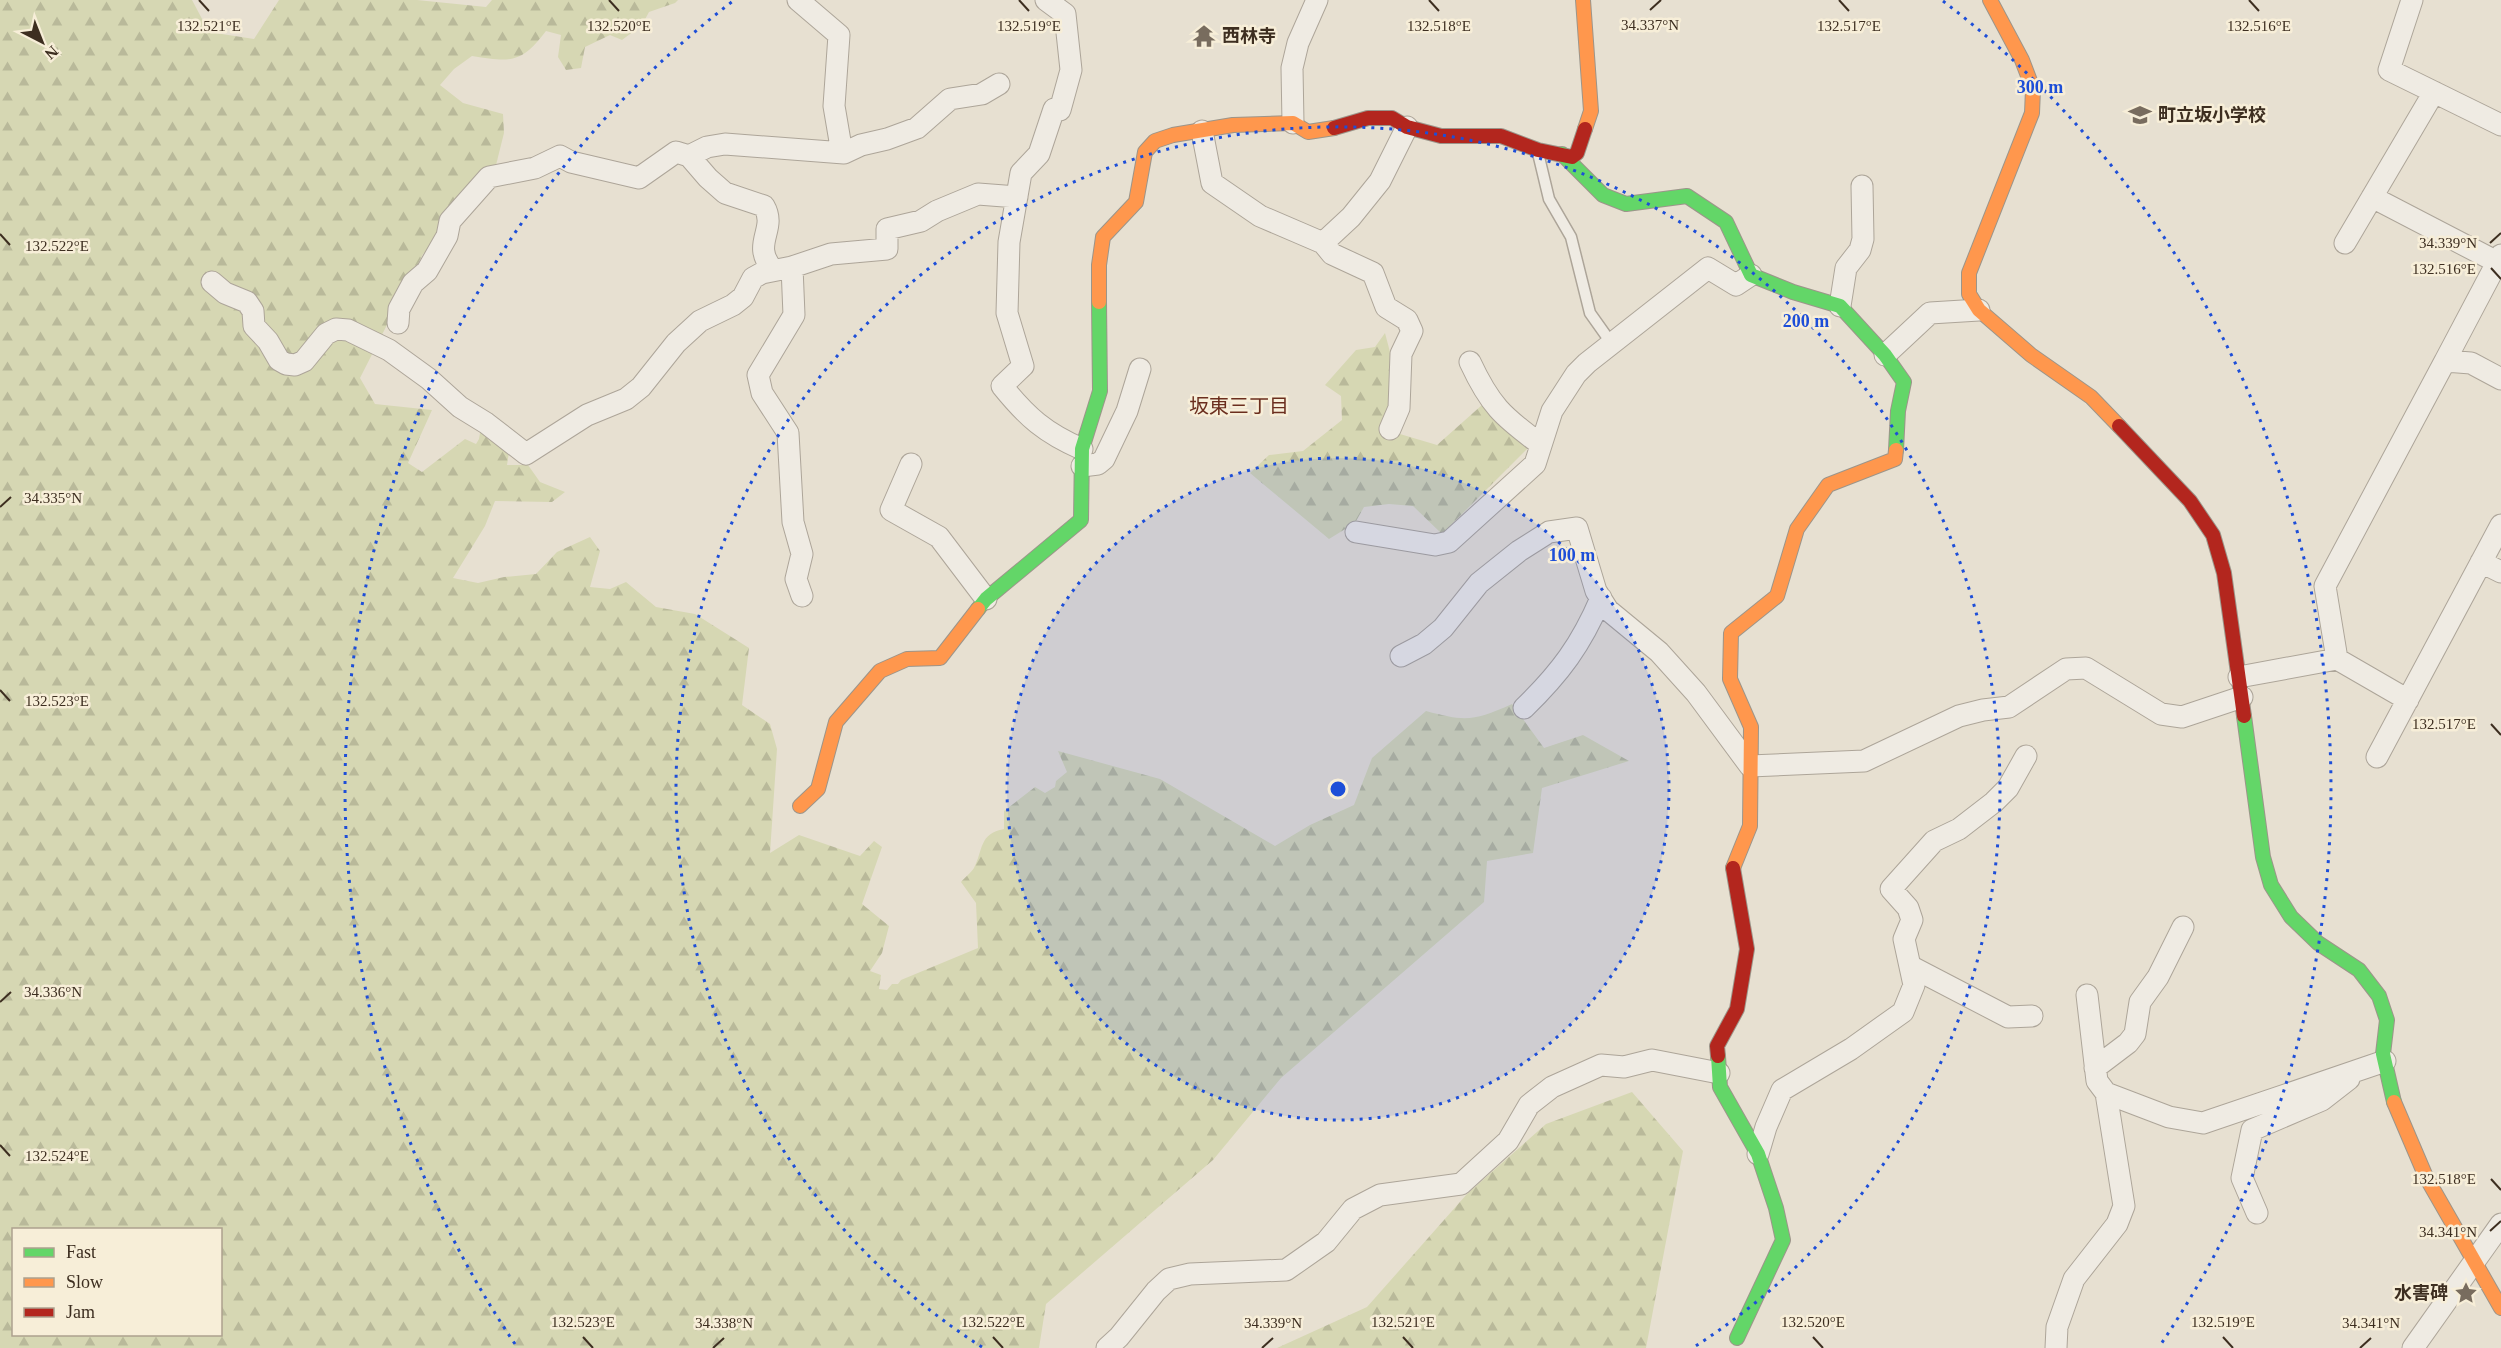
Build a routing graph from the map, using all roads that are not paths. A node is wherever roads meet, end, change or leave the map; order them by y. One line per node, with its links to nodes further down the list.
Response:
1 (798, 0): 14 (street)
2 (1046, 0): 18 (street)
3 (1317, 0): 9 (street)
4 (1583, 0): 15 (street)
5 (1990, 0): 27 (street)
6 (2412, 0): 8 (street)
7 (999, 84): 14 (street)
8 (2434, 92): 10 (street); 19 (street)
9 (1293, 123): 11 (street); 12 (street)
10 (2501, 125)
11 (1407, 127): 13 (street); 20 (street)
12 (1202, 131): 20 (street); 37 (street)
13 (1538, 150): 15 (street); 29 (lane)
14 (842, 153): 16 (street)
15 (1562, 154): 24 (street)
16 (689, 156): 23 (street); 28 (street)
17 (1862, 186): 26 (street)
18 (1017, 197): 23 (street); 37 (street)
19 (2372, 197): 21 (street); 22 (street)
20 (1323, 243): 35 (street)
21 (2345, 243)
22 (2499, 259): 31 (street)
23 (782, 269): 25 (street); 43 (street)
24 (1751, 275): 26 (street); 29 (street)
25 (212, 282)
26 (1840, 306): 30 (street)
27 (1979, 310): 30 (street); 48 (street)
28 (398, 323)
29 (1611, 344): 36 (street)
30 (1885, 355): 53 (street)
31 (2445, 361): 34 (street); 47 (street)
32 (1470, 362): 36 (street)
33 (1140, 369): 37 (street)
34 (2501, 379)
35 (1390, 429)
36 (1540, 444): 40 (street)
37 (1082, 457): 45 (street)
38 (911, 464): 45 (street)
39 (2501, 525): 41 (street)
40 (1356, 532)
41 (2481, 562): 42 (street); 49 (street)
42 (2501, 572)
43 (802, 597)
44 (1601, 598): 46 (street); 50 (street); 53 (street)
45 (986, 599): 54 (street)
46 (1401, 656)
47 (2337, 659): 48 (street); 49 (street)
48 (2240, 687): 53 (street); 59 (street)
49 (2408, 700): 52 (street)
50 (1524, 708)
51 (2026, 756): 56 (street)
52 (2377, 757)
53 (1750, 766): 62 (street)
54 (800, 806)
55 (2183, 927): 60 (street)
56 (1910, 966): 58 (street); 64 (street)
57 (2087, 995): 60 (street)
58 (2032, 1016)
59 (2385, 1060): 61 (street); 67 (street)
60 (2095, 1068): 63 (street)
61 (2361, 1069): 63 (street); 65 (street)
62 (1719, 1073): 64 (street); 70 (street)
63 (2106, 1093): 71 (street)
64 (1758, 1154): 69 (street)
65 (2257, 1213)
66 (2501, 1224): 67 (street)
67 (2476, 1261): 68 (street); 72 (street)
68 (2501, 1308)
69 (1737, 1338)
70 (1107, 1348)
71 (2056, 1348)
72 (2412, 1348)

